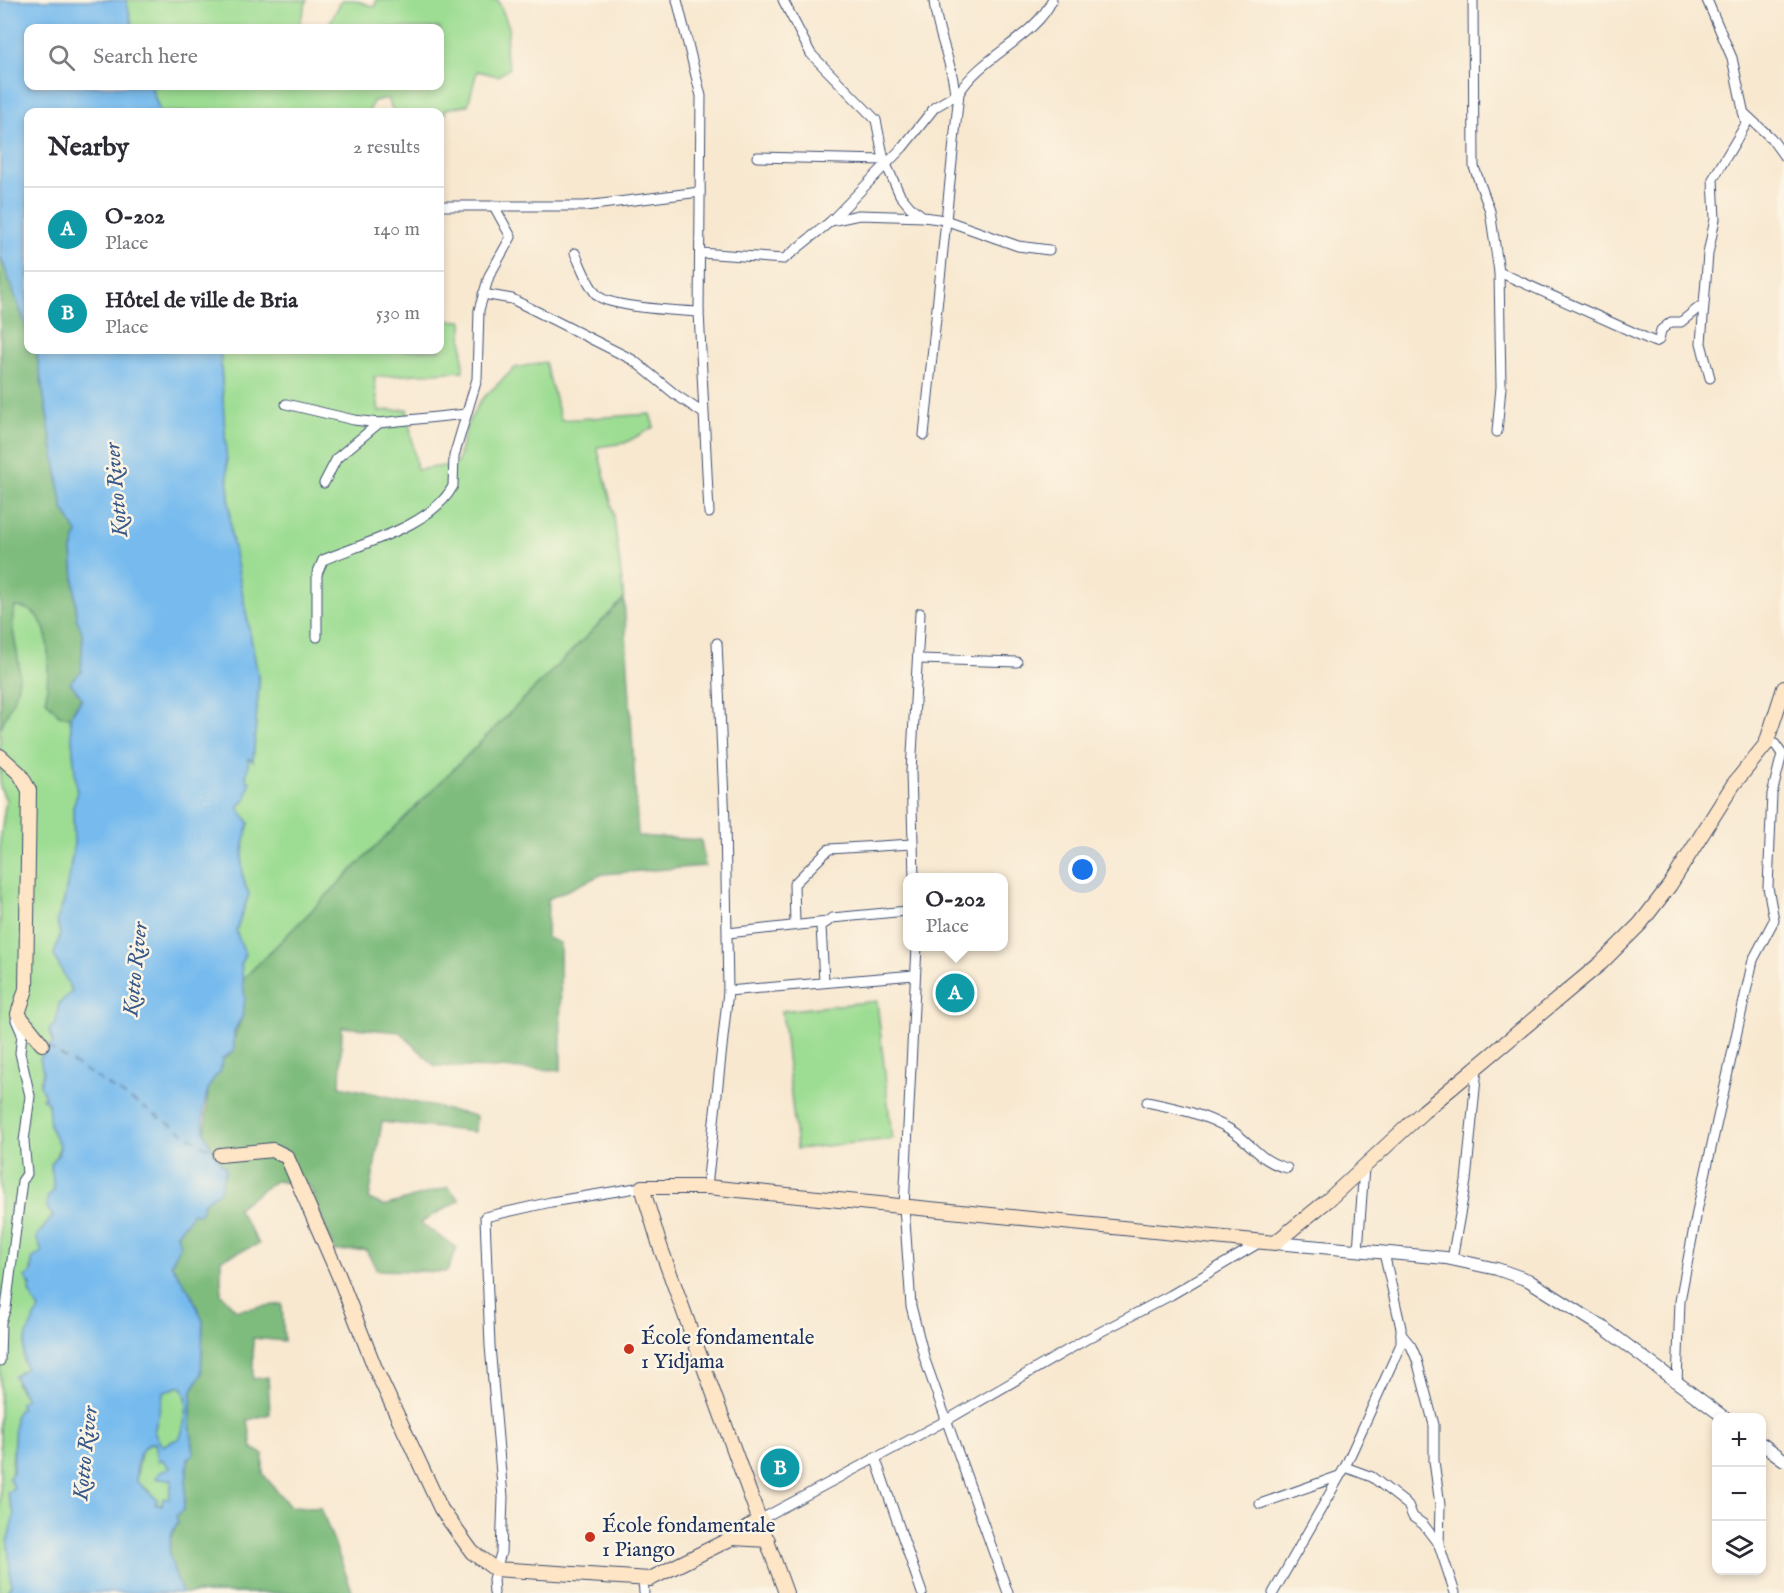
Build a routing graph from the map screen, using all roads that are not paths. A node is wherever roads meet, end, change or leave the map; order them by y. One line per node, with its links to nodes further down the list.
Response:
1 (677, 0): 12 (street)
2 (783, 0): 11 (street)
3 (934, 0): 7 (street)
4 (1052, 0): 7 (street)
5 (1473, 0): 21 (street)
6 (1707, 0): 8 (street)
7 (957, 94): 11 (street); 16 (street)
8 (1743, 111): 9 (street); 23 (street)
9 (1784, 156)
10 (757, 157): 11 (street)
11 (885, 163): 15 (street); 17 (street)
12 (700, 192): 14 (street); 20 (street)
13 (444, 206): 14 (street)
14 (494, 206): 22 (street)
15 (924, 217): 16 (street); 17 (street)
16 (945, 220): 18 (street); 31 (street)
17 (831, 221): 20 (street)
18 (1049, 250)
19 (574, 253): 24 (street)
20 (700, 253): 24 (street)
21 (1499, 272): 23 (street); 30 (street)
22 (483, 294): 27 (street); 28 (street)
23 (1702, 304): 25 (street)
24 (699, 312): 27 (street)
25 (1710, 378)
26 (286, 405): 29 (street)
27 (702, 413): 33 (street)
28 (466, 414): 29 (street); 35 (street)
29 (379, 423): 32 (street)
30 (1497, 432)
31 (924, 435)
32 (324, 483)
33 (710, 513)
34 (920, 613): 37 (street)
35 (317, 637)
36 (717, 644): 47 (street)
37 (919, 659): 38 (street); 42 (street)
38 (1017, 662)
39 (1784, 688): 40 (main road)
40 (1766, 744): 54 (main road); 69 (street)
41 (0, 756): 52 (main road)
42 (912, 844): 43 (street); 46 (street)
43 (914, 873)
44 (903, 911): 45 (street)
45 (827, 922): 46 (street); 50 (street)
46 (795, 925): 47 (street)
47 (728, 933): 51 (street)
48 (916, 951): 49 (street)
49 (914, 975): 50 (street); 61 (street)
50 (824, 982): 51 (street)
51 (728, 991): 60 (street)
52 (19, 1018): 53 (main road); 68 (street)
53 (42, 1044)
54 (1477, 1068): 57 (main road); 66 (street)
55 (1148, 1102): 58 (street)
56 (220, 1155): 82 (main road)
57 (1364, 1167): 63 (main road); 64 (street)
58 (1287, 1168)
59 (642, 1187): 60 (main road); 78 (main road); 82 (street)
60 (707, 1187): 61 (main road)
61 (904, 1207): 62 (main road); 71 (street)
62 (1259, 1243): 63 (main road); 71 (street)
63 (1275, 1243): 64 (street)
64 (1358, 1250): 65 (street)
65 (1384, 1253): 66 (street); 67 (street)
66 (1452, 1259): 69 (street)
67 (1401, 1334): 75 (street); 81 (street)
68 (0, 1361)
69 (1677, 1383): 70 (street)
70 (1718, 1413)
71 (947, 1420): 73 (street); 87 (street)
72 (1766, 1447): 74 (street)
73 (875, 1457): 78 (street); 86 (street)
74 (1784, 1460)
75 (1345, 1467): 76 (street); 81 (street)
76 (1339, 1476): 77 (street); 88 (street)
77 (1260, 1503)
78 (761, 1519): 79 (main road); 80 (main road)
79 (732, 1538): 80 (main road); 83 (main road)
80 (768, 1540): 85 (main road)
81 (1439, 1545): 89 (street)
82 (495, 1569): 83 (main road); 84 (street)
83 (644, 1586)
84 (494, 1593)
85 (786, 1593)
86 (922, 1593)
87 (1008, 1593)
88 (1273, 1593)
89 (1455, 1593)

